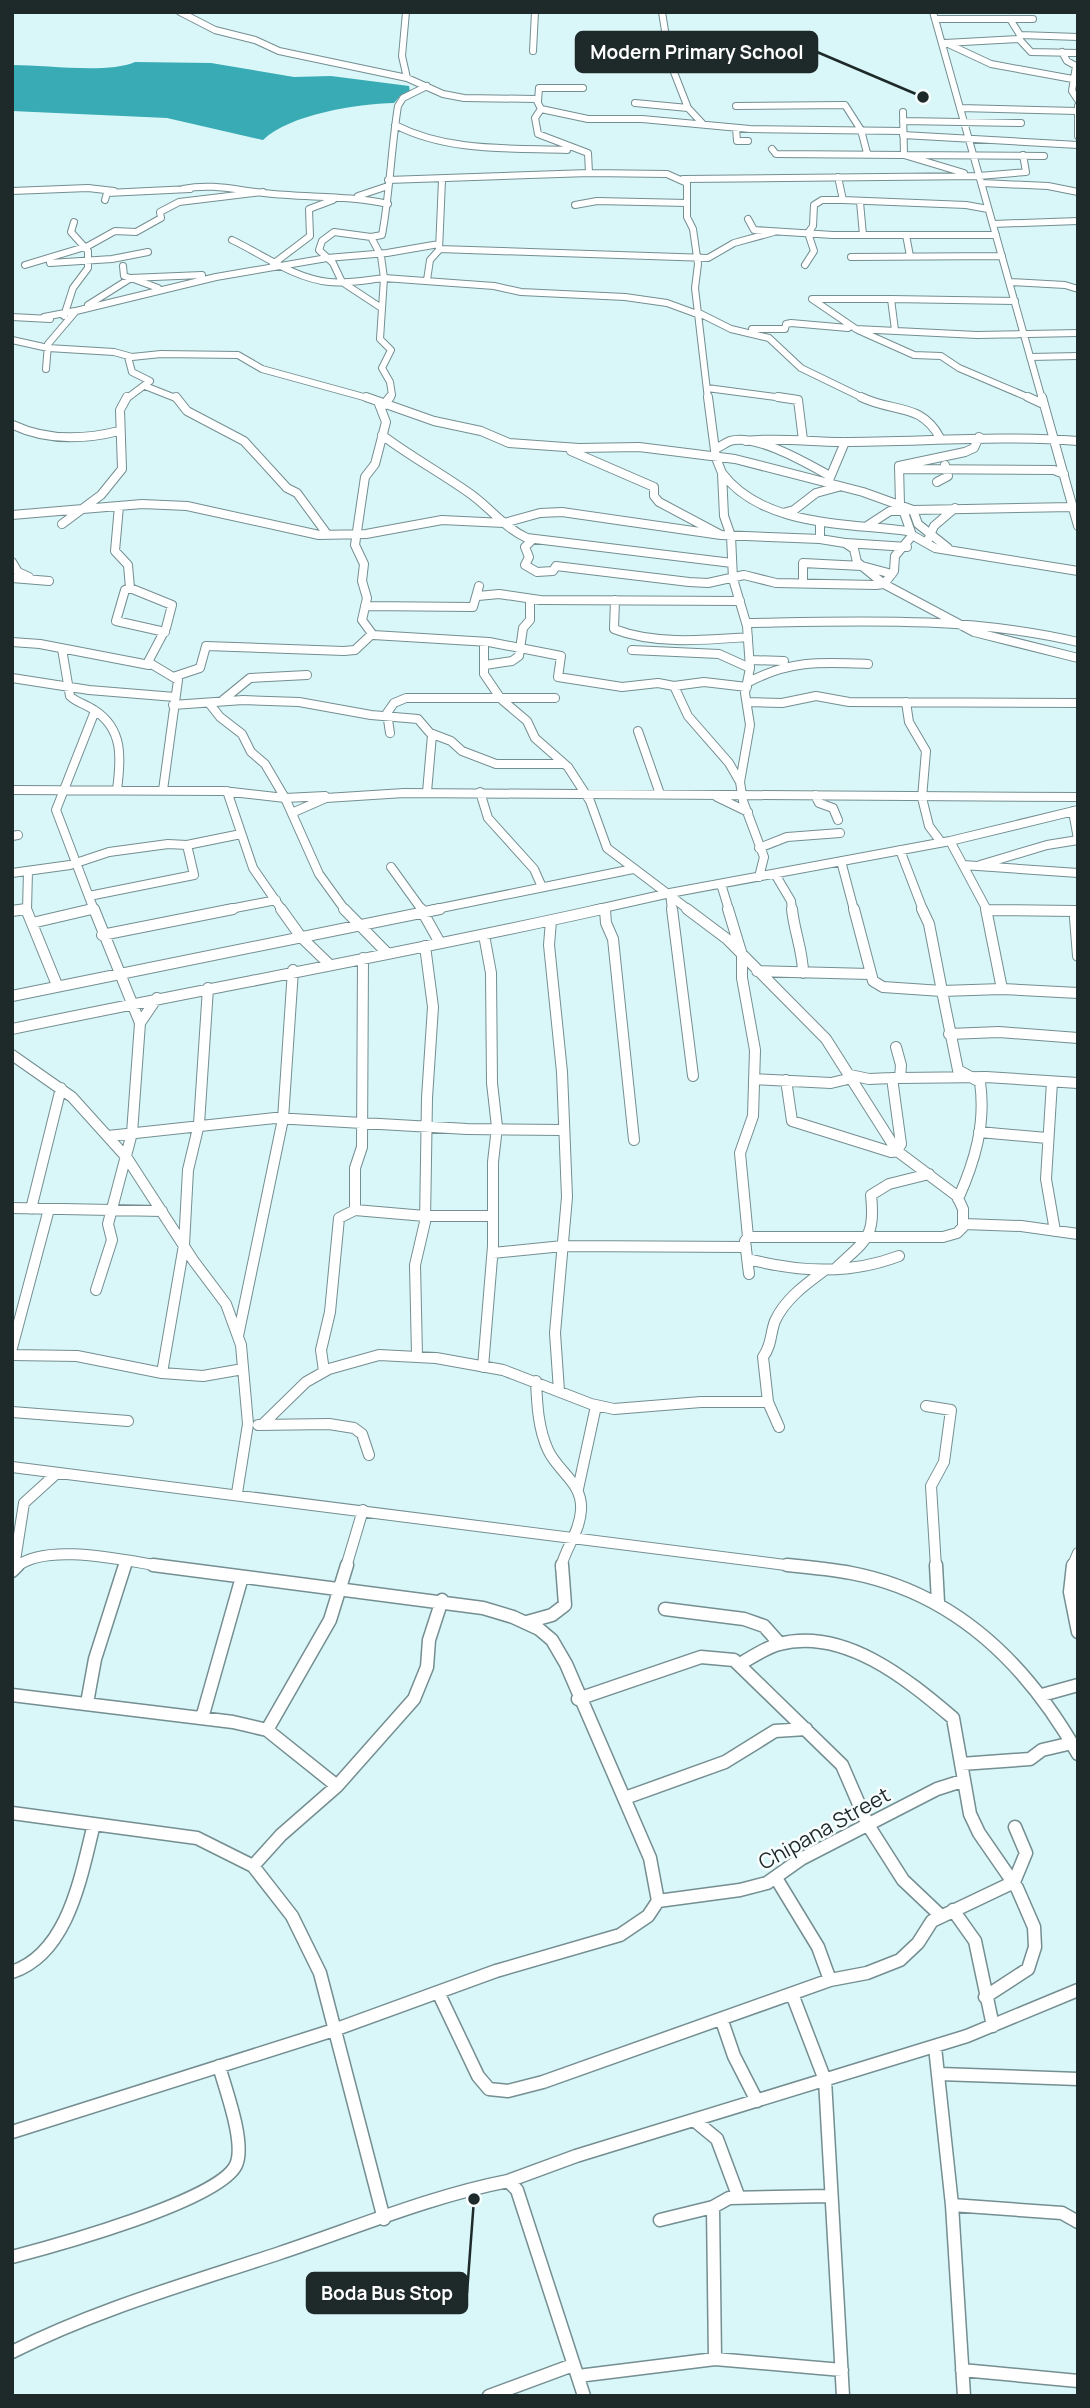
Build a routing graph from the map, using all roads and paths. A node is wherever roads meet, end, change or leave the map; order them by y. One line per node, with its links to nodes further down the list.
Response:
1 (180, 12): 16 (street)
2 (406, 12): 16 (street)
3 (535, 12): 13 (street)
4 (662, 12): 24 (street)
5 (1030, 12): 8 (street)
6 (934, 16): 7 (street); 12 (street)
7 (1010, 19): 8 (street); 10 (street)
8 (1033, 19): 9 (street)
9 (1037, 35): 10 (street); 11 (street)
10 (1020, 37): 12 (street); 14 (street)
11 (1078, 37)
12 (944, 43): 17 (street); 25 (street)
13 (533, 51)
14 (1062, 52): 15 (street); 17 (street)
15 (1078, 53)
16 (407, 78): 18 (street)
17 (1076, 80): 20 (street)
18 (427, 86): 21 (street); 33 (street)
19 (583, 88): 21 (street)
20 (1078, 100)
21 (538, 101): 26 (street)
22 (635, 103): 24 (street)
23 (736, 106): 35 (street)
24 (688, 108): 31 (street)
25 (960, 108): 28 (street); 30 (street)
26 (541, 109): 31 (street); 42 (street)
27 (903, 112): 29 (street)
28 (1077, 113): 37 (street)
29 (903, 121): 30 (street); 36 (street)
30 (964, 122): 32 (street); 38 (street)
31 (702, 123): 34 (street)
32 (1021, 123)
33 (395, 125): 42 (street); 53 (street)
34 (736, 128): 35 (street); 39 (street)
35 (861, 130): 36 (street); 43 (street)
36 (903, 133): 38 (street); 44 (street)
37 (1078, 135)
38 (967, 136): 40 (street); 45 (street)
39 (748, 141)
40 (1078, 145)
41 (772, 149): 43 (street)
42 (581, 150): 48 (street)
43 (867, 153): 44 (street)
44 (904, 155): 45 (street); 50 (street)
45 (973, 155): 46 (street); 50 (street)
46 (1023, 155): 47 (street); 50 (street)
47 (1044, 156)
48 (589, 173): 51 (street); 52 (street)
49 (838, 178): 50 (street); 51 (street); 60 (street)
50 (978, 178): 56 (street); 65 (street)
51 (683, 179): 62 (street)
52 (442, 180): 53 (street); 77 (street)
53 (388, 183): 58 (street); 63 (street)
54 (12, 191): 57 (street)
55 (262, 192): 57 (street); 58 (street); 78 (street)
56 (1078, 192)
57 (124, 193): 59 (street)
58 (352, 198): 63 (street); 87 (street)
59 (105, 200)
60 (843, 200): 61 (street); 71 (street)
61 (860, 202): 65 (street); 72 (street)
62 (687, 203): 64 (street); 83 (street)
63 (388, 204): 75 (street)
64 (576, 205)
65 (988, 209): 69 (street)
66 (748, 219): 70 (street)
67 (1078, 221): 69 (street)
68 (74, 222): 78 (street)
69 (993, 224): 74 (street)
70 (774, 232): 71 (street); 83 (street)
71 (808, 233): 72 (street); 89 (street)
72 (863, 235): 73 (street)
73 (906, 235): 74 (street); 81 (street)
74 (996, 235): 82 (street)
75 (371, 237): 80 (street); 85 (street)
76 (232, 240): 87 (street)
77 (439, 246): 80 (street); 83 (street); 97 (street)
78 (86, 247): 86 (street); 88 (street)
79 (148, 252): 86 (street)
80 (379, 253): 85 (street); 96 (street)
81 (910, 256): 82 (street); 84 (street)
82 (1002, 256): 99 (street)
83 (697, 257): 107 (street)
84 (850, 257)
85 (327, 258): 91 (street); 98 (street)
86 (87, 259): 88 (street); 106 (street)
87 (275, 263): 91 (street); 93 (street)
88 (24, 265): 92 (street)
89 (806, 265)
90 (123, 266): 95 (street)
91 (283, 268): 93 (street); 98 (street)
92 (14, 269)
93 (262, 271): 94 (street)
94 (216, 277): 95 (street); 100 (street)
95 (131, 278): 100 (street); 105 (street)
96 (384, 278): 97 (street); 98 (street); 104 (street)
97 (427, 280): 107 (street)
98 (342, 282): 104 (street)
99 (1010, 282): 101 (street); 103 (street)
100 (159, 289): 105 (street)
101 (1078, 289)
102 (891, 299): 103 (street); 111 (street); 112 (street)
103 (1015, 301): 115 (street)
104 (380, 307): 124 (street)
105 (76, 311): 106 (street); 110 (street)
106 (64, 313): 109 (street); 110 (street)
107 (697, 313): 113 (street); 123 (street)
108 (12, 317): 109 (street)
109 (44, 317): 110 (street)
110 (61, 324): 117 (street)
111 (854, 329): 112 (street); 113 (street); 125 (street)
112 (895, 330): 115 (street)
113 (742, 331): 130 (street)
114 (1078, 333): 115 (street)
115 (1025, 335): 120 (street)
116 (12, 340): 117 (street)
117 (46, 348): 119 (street); 121 (street)
118 (1078, 356): 120 (street)
119 (128, 357): 122 (street); 124 (street)
120 (1030, 357): 125 (street)
121 (46, 369)
122 (145, 386): 127 (street); 162 (street)
123 (707, 388): 132 (street); 137 (street)
124 (382, 404): 128 (street); 136 (street)
125 (1043, 404): 131 (street)
126 (13, 425): 127 (street)
127 (119, 431): 152 (street)
128 (382, 435): 156 (street); 161 (street)
129 (979, 437): 130 (street); 131 (street); 138 (street)
130 (940, 438): 135 (street)
131 (1053, 438): 134 (street); 142 (street)
132 (803, 440): 133 (street); 135 (street)
133 (746, 441): 137 (street); 143 (street)
134 (1078, 441)
135 (845, 442): 143 (street)
136 (550, 445): 137 (street); 164 (street)
137 (716, 454): 141 (street); 143 (street)
138 (944, 459): 139 (street); 140 (street)
139 (899, 470): 140 (street); 148 (street)
140 (947, 470): 142 (street); 145 (street)
141 (722, 472): 153 (street); 165 (street)
142 (1065, 477): 144 (street); 149 (street)
143 (829, 480): 146 (street)
144 (1078, 481)
145 (937, 482)
146 (839, 486): 148 (street); 153 (street)
147 (119, 506): 152 (street); 162 (street); 185 (street)
148 (901, 507): 151 (street); 159 (street); 163 (street)
149 (1073, 507): 150 (street); 155 (street)
150 (956, 508): 151 (street); 166 (street)
151 (913, 510): 166 (street)
152 (77, 511): 154 (street); 158 (street)
153 (782, 513): 157 (street)
154 (12, 515)
155 (1076, 516): 160 (street)
156 (504, 523): 161 (street); 164 (street); 167 (street)
157 (820, 523): 159 (street); 168 (street)
158 (62, 524)
159 (867, 526): 163 (street)
160 (1078, 526)
161 (355, 533): 162 (street); 190 (street)
162 (327, 534)
163 (909, 534): 170 (street); 171 (street)
164 (721, 535): 165 (street)
165 (731, 536): 168 (street); 174 (street)
166 (931, 537): 170 (street); 172 (street)
167 (533, 539): 174 (street); 180 (street)
168 (820, 539): 169 (street)
169 (845, 543): 171 (street); 175 (street)
170 (919, 545): 171 (street); 172 (street)
171 (903, 547): 177 (street)
172 (954, 552): 176 (street)
173 (12, 562): 179 (street)
174 (732, 563): 180 (street)
175 (862, 566): 177 (street); 182 (street); 183 (street)
176 (1078, 571)
177 (892, 574): 183 (street)
178 (12, 578): 179 (street)
179 (33, 579): 181 (street)
180 (733, 579): 182 (street); 189 (street)
181 (49, 581)
182 (803, 583): 183 (street)
183 (884, 584): 192 (street)
184 (479, 586): 186 (street)
185 (130, 588): 193 (street); 193 (street)
186 (478, 596): 187 (street); 190 (street)
187 (530, 600): 188 (street); 199 (street)
188 (615, 600): 189 (street); 195 (street)
189 (740, 601): 191 (street)
190 (365, 606): 194 (street)
191 (747, 623): 192 (street); 195 (street)
192 (957, 624): 197 (street); 202 (street)
193 (165, 632): 207 (street)
194 (372, 634): 198 (street); 209 (street)
195 (748, 637): 204 (street)
196 (12, 642): 200 (street)
197 (1078, 642)
198 (484, 644): 199 (street); 206 (street)
199 (519, 648): 206 (street); 213 (street)
200 (62, 649): 207 (street); 211 (street)
201 (632, 650): 204 (street)
202 (1078, 658)
203 (810, 662): 204 (street); 205 (street); 212 (street)
204 (750, 664): 212 (street)
205 (868, 664)
206 (485, 665): 215 (street)
207 (149, 666): 209 (street)
208 (307, 675): 217 (street)
209 (176, 676): 216 (street)
210 (12, 678): 211 (street)
211 (64, 685): 216 (street); 222 (street)
212 (747, 685): 213 (street); 218 (street)
213 (674, 686): 228 (street)
214 (555, 698): 215 (street)
215 (501, 699): 223 (street); 227 (street)
216 (174, 701): 220 (street); 232 (street)
217 (220, 702): 220 (street); 223 (street)
218 (747, 702): 219 (street); 228 (street)
219 (905, 702): 221 (street); 244 (street)
220 (209, 703): 243 (street)
221 (1078, 703)
222 (95, 711): 229 (street); 231 (street)
223 (388, 714): 225 (street); 226 (street)
224 (638, 731): 237 (street)
225 (390, 733)
226 (432, 734): 227 (street); 234 (street)
227 (564, 764): 236 (street)
228 (740, 782): 240 (street)
229 (64, 789): 230 (street); 231 (street); 256 (street)
230 (12, 790)
231 (117, 790): 232 (street)
232 (163, 790): 233 (street)
233 (228, 791): 243 (street); 250 (street)
234 (427, 792): 235 (street); 241 (street)
235 (480, 792): 236 (street); 268 (street)
236 (582, 793): 237 (street); 261 (street)
237 (660, 794): 238 (street)
238 (713, 795): 240 (street); 246 (street)
239 (815, 795): 240 (street); 244 (street); 248 (street)
240 (742, 796): 246 (street)
241 (335, 797): 243 (street); 247 (street)
242 (1078, 797): 244 (street)
243 (285, 798): 247 (street)
244 (922, 798): 252 (street)
245 (1076, 811): 251 (street); 252 (street)
246 (748, 812): 254 (street)
247 (293, 813): 281 (street)
248 (838, 820)
249 (841, 833): 254 (street)
250 (241, 834): 253 (street); 271 (street)
251 (1078, 840): 260 (street)
252 (945, 842): 255 (street); 258 (street)
253 (187, 845): 256 (street); 270 (street)
254 (759, 848): 266 (street)
255 (900, 850): 257 (street); 300 (street)
256 (76, 861): 262 (street); 270 (street)
257 (841, 861): 265 (street); 296 (street)
258 (962, 865): 260 (street); 275 (street)
259 (391, 867): 277 (street)
260 (974, 867): 264 (street)
261 (634, 869): 268 (street); 269 (street)
262 (28, 871): 263 (street); 272 (street)
263 (12, 873)
264 (1078, 873)
265 (775, 874): 266 (street); 295 (street)
266 (758, 877): 267 (street)
267 (721, 884): 269 (street); 288 (street)
268 (542, 887): 277 (street)
269 (670, 893): 274 (street); 288 (street); 311 (street)
270 (89, 896): 273 (street)
271 (276, 900): 283 (street); 284 (street)
272 (26, 909): 276 (street); 280 (street)
273 (92, 909): 280 (street); 283 (street)
274 (605, 910): 279 (street); 330 (street)
275 (987, 910): 278 (street); 299 (street)
276 (12, 911)
277 (423, 911): 281 (street); 285 (street)
278 (1077, 911): 289 (street)
279 (551, 921): 282 (street); 325 (street)
280 (32, 923): 297 (street)
281 (358, 925): 284 (street); 287 (street)
282 (484, 934): 285 (street); 324 (street)
283 (102, 935): 294 (street)
284 (301, 937): 291 (street); 294 (street)
285 (440, 943): 286 (street)
286 (425, 946): 287 (street); 323 (street)
287 (388, 954): 290 (street)
288 (742, 956): 293 (street); 315 (street)
289 (1078, 956)
290 (363, 958): 291 (street); 321 (street)
291 (330, 965): 292 (street)
292 (293, 970): 298 (street); 320 (street)
293 (757, 971): 295 (street); 312 (street)
294 (118, 972): 297 (street); 304 (street)
295 (803, 973): 296 (street)
296 (870, 974): 300 (street)
297 (57, 985): 302 (street)
298 (208, 988): 303 (street); 322 (street)
299 (1002, 989): 300 (street); 301 (street)
300 (942, 991): 307 (street)
301 (1078, 993)
302 (12, 996)
303 (157, 998): 304 (street); 305 (street)
304 (131, 1003): 305 (street); 306 (street)
305 (140, 1023): 327 (street)
306 (12, 1029)
307 (949, 1034): 308 (street); 313 (street)
308 (1078, 1038)
309 (896, 1046): 314 (street)
310 (12, 1055): 319 (street)
311 (693, 1076)
312 (851, 1077): 314 (street); 316 (street); 331 (street)
313 (970, 1077): 314 (street); 317 (street); 326 (street)
314 (896, 1078): 331 (street)
315 (754, 1079): 316 (street); 347 (street)
316 (786, 1080): 331 (street)
317 (1052, 1082): 318 (street); 329 (street)
318 (1078, 1083)
319 (61, 1088): 328 (street); 336 (street)
320 (283, 1119): 321 (street); 322 (street); 356 (street)
321 (360, 1123): 323 (street); 339 (street)
322 (199, 1124): 327 (street); 348 (street)
323 (426, 1127): 324 (street); 341 (street)
324 (497, 1127): 325 (street); 342 (street)
325 (563, 1130): 349 (street)
326 (979, 1132): 329 (street); 334 (street)
327 (132, 1133): 328 (street); 332 (street)
328 (108, 1136): 332 (street)
329 (1047, 1138): 344 (street)
330 (634, 1140)
331 (897, 1151): 333 (street)
332 (127, 1157): 338 (street); 340 (street)
333 (929, 1174): 334 (street); 346 (street)
334 (958, 1199): 343 (street)
335 (12, 1208): 336 (street)
336 (31, 1209): 337 (street)
337 (49, 1209): 338 (street); 357 (street)
338 (111, 1210): 340 (street); 355 (street)
339 (355, 1210): 341 (street); 362 (street)
340 (162, 1211): 348 (street)
341 (425, 1216): 342 (street); 359 (street)
342 (492, 1216): 350 (street)
343 (964, 1224): 344 (street); 346 (street)
344 (1055, 1231): 345 (street)
345 (1078, 1234)
346 (868, 1237): 347 (street); 353 (street)
347 (747, 1242): 349 (street); 352 (street)
348 (184, 1245): 356 (street); 363 (street)
349 (563, 1246): 350 (street); 365 (street)
350 (493, 1253): 360 (street)
351 (899, 1256): 353 (street)
352 (747, 1259): 353 (street); 354 (street)
353 (829, 1269): 366 (street)
354 (750, 1274)
355 (96, 1290)
356 (238, 1336): 361 (street)
357 (12, 1348)
358 (12, 1355): 363 (street)
359 (417, 1355): 360 (street); 362 (street)
360 (483, 1367): 364 (street)
361 (243, 1369): 363 (street); 371 (street)
362 (324, 1371): 372 (street)
363 (162, 1373)
364 (536, 1381): 365 (street); 377 (street)
365 (559, 1391): 367 (street)
366 (768, 1402): 367 (street); 373 (street)
367 (596, 1406): 377 (street)
368 (926, 1406): 387 (street)
369 (12, 1412): 370 (street)
370 (128, 1421)
371 (248, 1424): 372 (street); 378 (street)
372 (262, 1425): 374 (street)
373 (779, 1427)
374 (369, 1455)
375 (12, 1467): 376 (street)
376 (57, 1473): 378 (street); 383 (street)
377 (578, 1489): 380 (street)
378 (237, 1493): 379 (street)
379 (363, 1510): 380 (street); 385 (street)
380 (574, 1537): 387 (street); 389 (street)
381 (1078, 1553): 390 (street)
382 (126, 1561): 383 (street); 384 (street); 397 (street)
383 (13, 1569)
384 (242, 1577): 385 (street); 398 (street)
385 (341, 1590): 386 (street); 400 (street)
386 (442, 1600): 389 (street); 405 (street)
387 (938, 1602): 395 (street)
388 (665, 1609): 391 (street)
389 (527, 1622): 396 (street)
390 (1078, 1632)
391 (780, 1644): 392 (street); 403 (street)
392 (740, 1664): 396 (street); 399 (street)
393 (1078, 1685): 395 (street)
394 (12, 1695): 397 (street)
395 (1042, 1695): 401 (street)
396 (578, 1699): 406 (street)
397 (87, 1703): 398 (street)
398 (202, 1718): 400 (street)
399 (806, 1729): 406 (street); 409 (street)
400 (267, 1730): 405 (street)
401 (1072, 1743): 402 (street); 403 (street)
402 (1078, 1754)
403 (961, 1764): 404 (street)
404 (962, 1781): 409 (street, Chipana Street); 413 (street)
405 (337, 1786): 411 (street)
406 (625, 1798): 414 (street)
407 (12, 1813): 408 (street)
408 (94, 1824): 411 (street); 416 (street)
409 (868, 1825): 412 (street, Chipana Street); 415 (street)
410 (1015, 1827): 413 (street)
411 (253, 1866): 424 (street)
412 (776, 1878): 414 (street, Chipana Street); 417 (street)
413 (1014, 1882): 415 (street); 421 (street)
414 (658, 1901): 419 (street)
415 (947, 1913): 417 (street); 421 (street)
416 (15, 1969)
417 (830, 1980): 420 (street)
418 (1078, 1990): 423 (street)
419 (438, 1992): 422 (street); 424 (street)
420 (792, 1994): 422 (street); 429 (street)
421 (985, 1997): 423 (street)
422 (722, 2021): 430 (street)
423 (993, 2026): 425 (street)
424 (334, 2031): 426 (street); 438 (street)
425 (935, 2047): 427 (street); 429 (street)
426 (219, 2066): 432 (street); 441 (street)
427 (940, 2074): 428 (street); 436 (street)
428 (1078, 2079)
429 (825, 2080): 430 (street); 434 (street)
430 (757, 2101): 431 (street)
431 (694, 2120): 433 (street); 435 (street)
432 (12, 2132)
433 (508, 2181): 438 (street); 446 (street)
434 (830, 2196): 435 (street); 444 (street)
435 (740, 2197): 437 (street)
436 (952, 2205): 440 (street); 445 (street)
437 (713, 2207): 439 (street); 443 (street)
438 (384, 2219): 442 (street)
439 (660, 2220)
440 (1078, 2222)
441 (12, 2257)
442 (12, 2352)
443 (715, 2359): 444 (street); 446 (street)
444 (842, 2370): 450 (street)
445 (962, 2370): 447 (street); 451 (street)
446 (575, 2371): 448 (street); 449 (street)
447 (1078, 2381)
448 (489, 2396)
449 (584, 2396)
450 (843, 2396)
451 (964, 2396)

